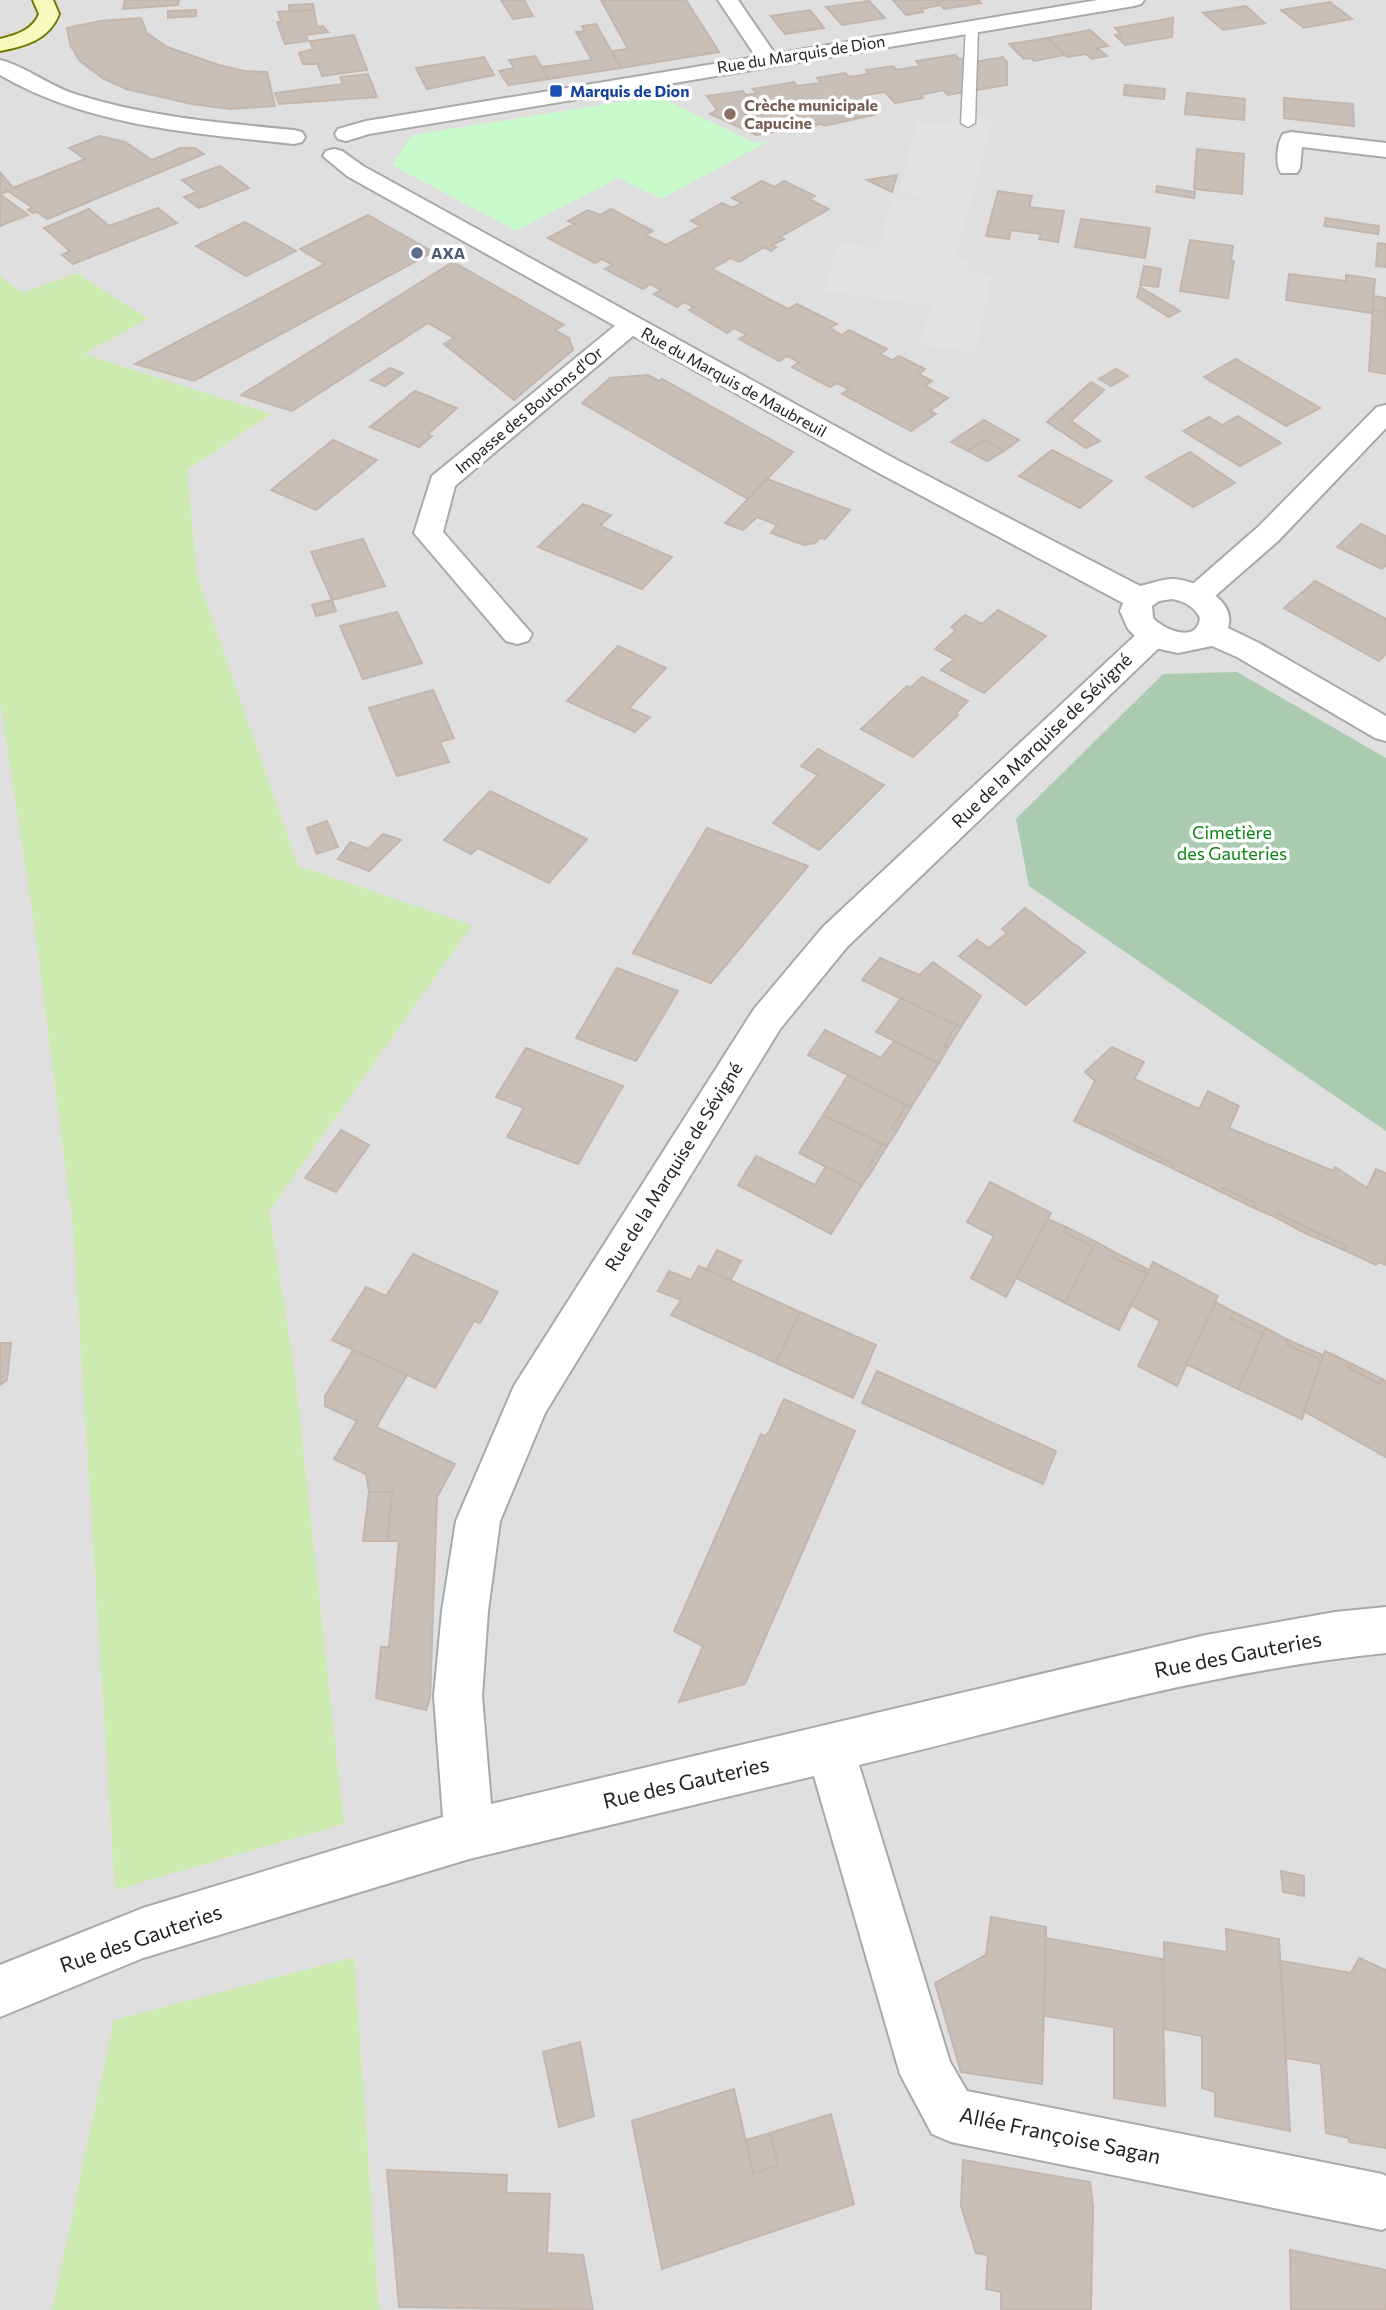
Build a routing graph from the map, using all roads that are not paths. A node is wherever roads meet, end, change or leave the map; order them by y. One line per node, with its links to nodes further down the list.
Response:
1 (728, 0): 7 (street)
2 (1134, 0): 4 (street, Rue du Marquis de Dion)
3 (43, 3): 5 (main road)
4 (972, 26): 7 (street, Rue du Marquis de Dion); 10 (lane)
5 (34, 33): 6 (main road); 9 (street)
6 (0, 45)
7 (768, 59): 11 (street, Rue du Marquis de Dion)
8 (0, 66): 9 (street)
9 (111, 110): 12 (street)
10 (968, 123)
11 (329, 131): 12 (street, Rue du Marquis de Dion); 14 (street)
12 (294, 137): 14 (street)
13 (1386, 150): 15 (street)
14 (318, 158): 16 (street, Rue du Marquis de Maubreuil)
15 (1289, 167)
16 (631, 325): 19 (street, Rue du Marquis de Maubreuil); 21 (street, Impasse des Boutons d'Or)
17 (1386, 413): 18 (street)
18 (1197, 596): 19 (street); 20 (street)
19 (1140, 598): 22 (street)
20 (1211, 633): 22 (street); 23 (street)
21 (517, 634)
22 (1153, 636): 26 (street, Rue de la Marquise de Sévigné)
23 (1386, 730)
24 (1386, 1630): 25 (street, Rue des Gauteries)
25 (830, 1749): 26 (street, Rue des Gauteries); 28 (street, Allée Françoise Sagan)
26 (469, 1834): 27 (street, Rue des Gauteries)
27 (0, 1991)
28 (1382, 2202)

